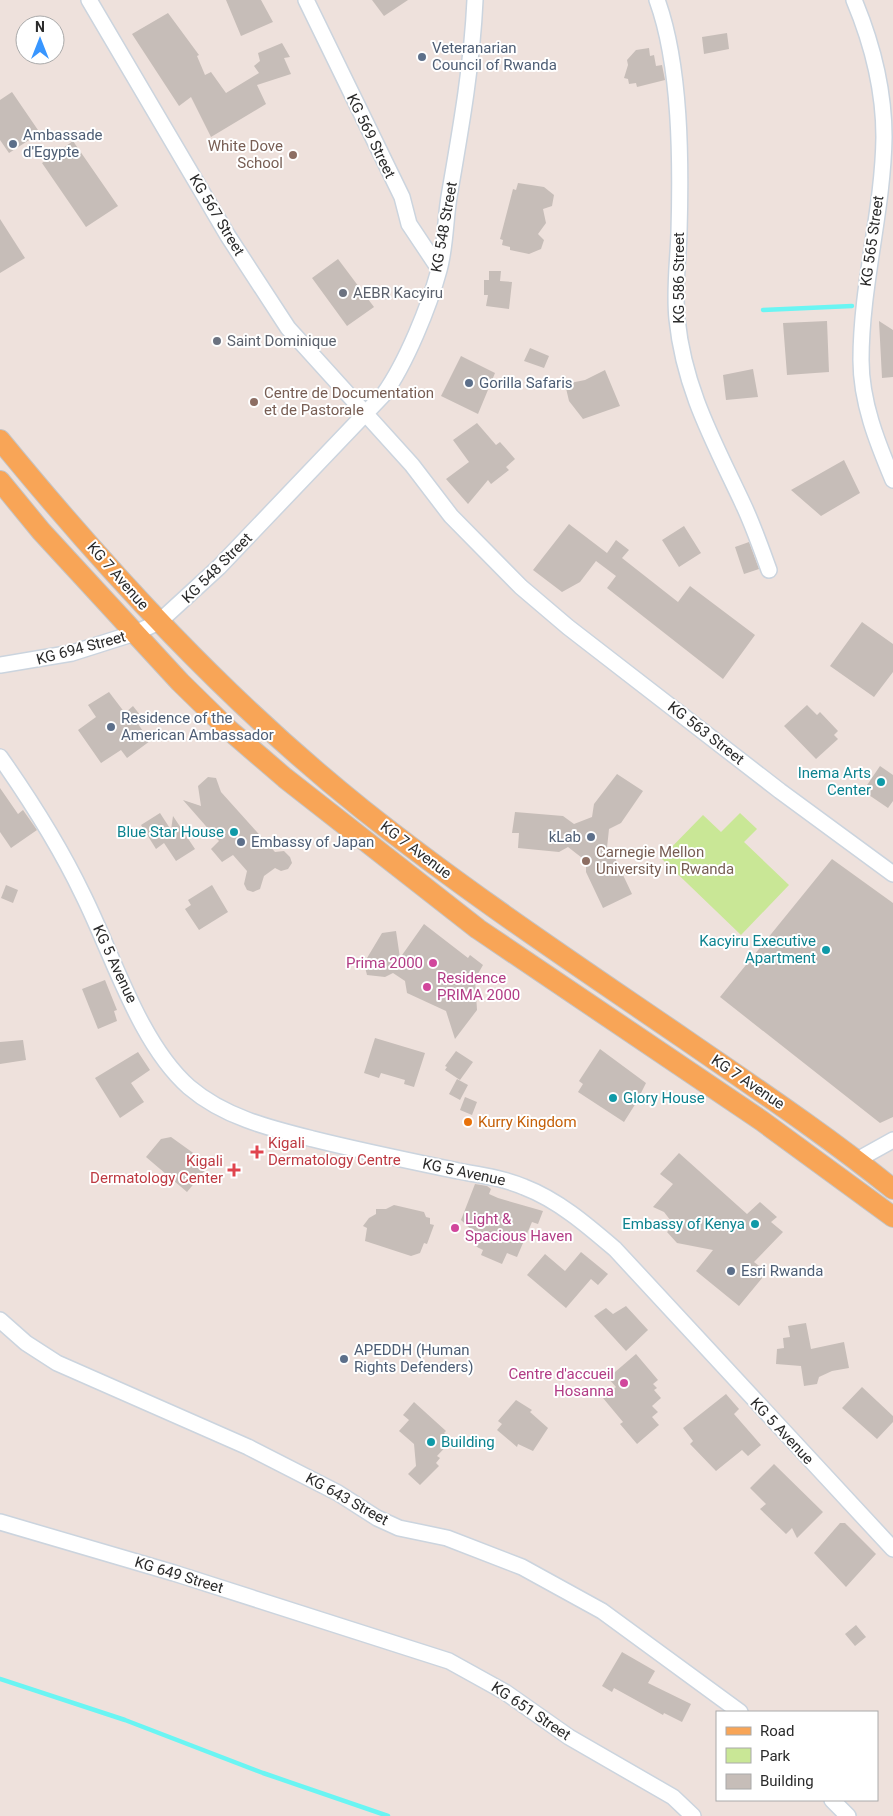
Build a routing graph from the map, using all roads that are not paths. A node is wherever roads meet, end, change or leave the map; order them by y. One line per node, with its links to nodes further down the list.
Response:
1 (89, 0): 7 (street, KG 567 Street)
2 (306, 0): 6 (street, KG 569 Street)
3 (475, 0): 6 (street, KG 548 Street)
4 (656, 0): 11 (street, KG 586 Street)
5 (854, 0): 9 (street, KG 565 Street)
6 (439, 269): 7 (street, KG 548 Street)
7 (365, 416): 12 (street, KG 548 Street); 16 (street, KG 563 Street)
8 (0, 440): 12 (main road, KG 7 Avenue)
9 (893, 480)
10 (0, 481): 13 (main road, KG 7 Avenue)
11 (770, 570)
12 (159, 622): 13 (street, KG 694 Street); 18 (main road, KG 7 Avenue)
13 (135, 633): 14 (street, KG 694 Street); 20 (main road, KG 7 Avenue)
14 (0, 665)
15 (0, 757): 23 (street, KG 5 Avenue)
16 (893, 874)
17 (893, 1140): 18 (street)
18 (857, 1160): 19 (main road, KG 7 Avenue)
19 (893, 1189)
20 (893, 1217)
21 (1, 1322): 25 (street, KG 643 Street)
22 (0, 1522): 24 (street, KG 649 Street)
23 (893, 1550)
24 (356, 1630): 27 (street, KG 651 Street)
25 (739, 1711)
26 (833, 1801): 28 (street)
27 (694, 1816)
28 (848, 1816)

